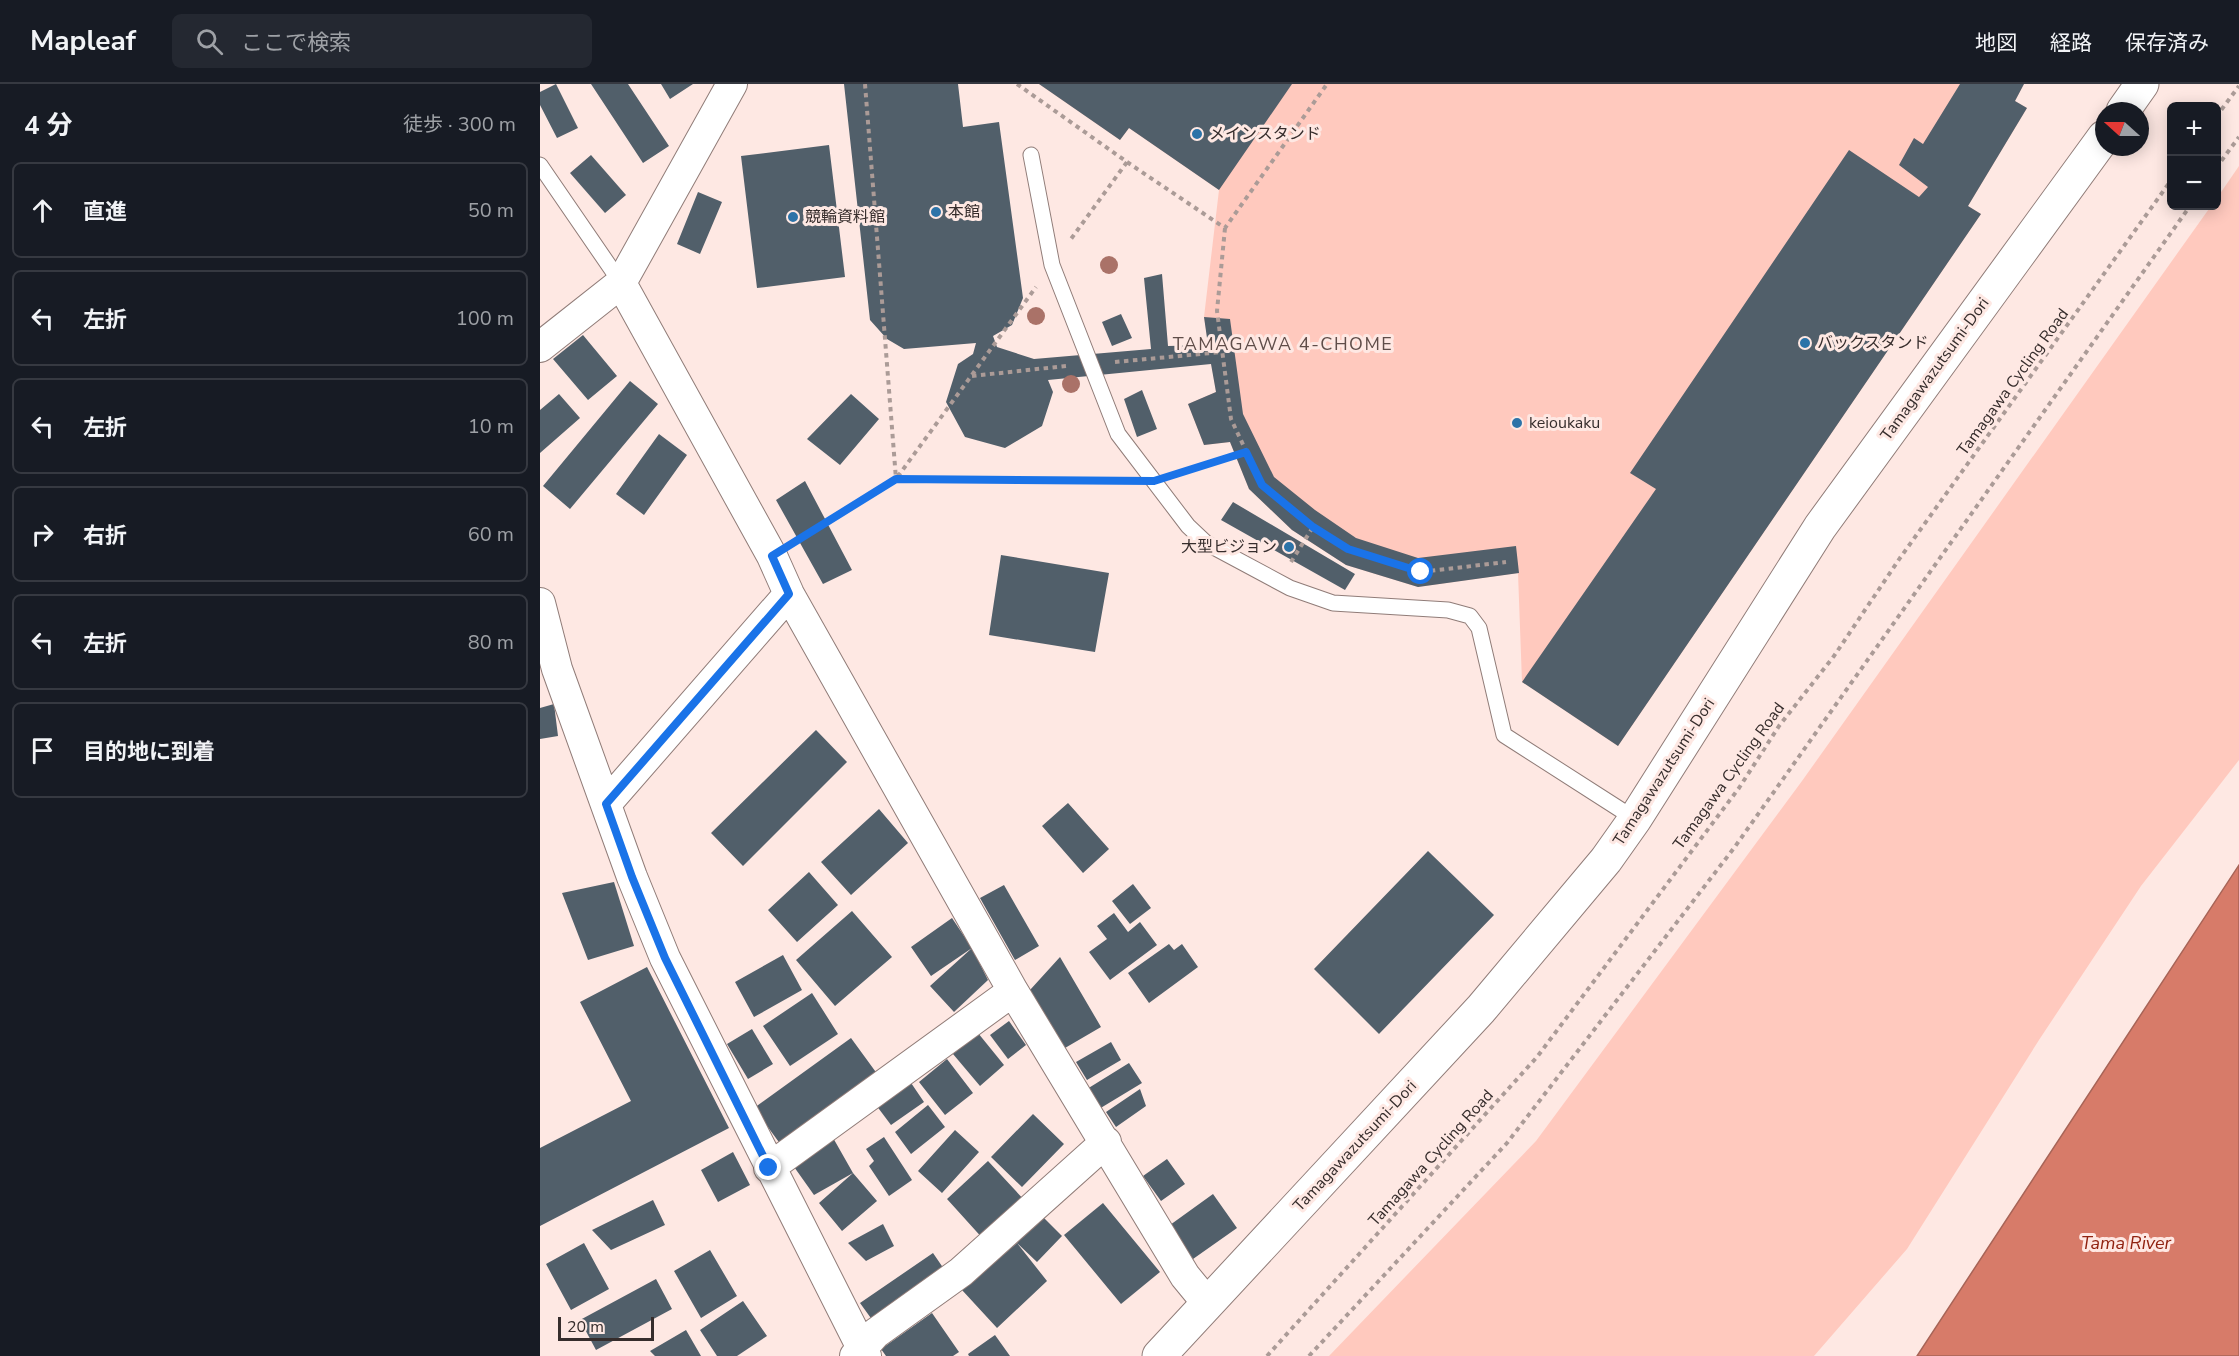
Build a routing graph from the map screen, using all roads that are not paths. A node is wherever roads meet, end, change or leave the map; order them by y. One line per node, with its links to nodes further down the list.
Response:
1 (732, 84): 7 (street)
2 (2142, 84): 3 (street)
3 (2129, 102)
4 (2095, 148): 12 (street, Tamagawazutsumi-Dori)
5 (1031, 155): 12 (lane)
6 (540, 165): 7 (lane)
7 (621, 283): 8 (street); 9 (street)
8 (540, 347)
9 (789, 594): 11 (street); 13 (street)
10 (540, 603): 11 (street)
11 (606, 804): 15 (street)
12 (1635, 819): 16 (street, Tamagawazutsumi-Dori)
13 (1013, 991): 14 (street); 15 (street)
14 (1106, 1142): 16 (street); 17 (street)
15 (769, 1168): 17 (street)
16 (1208, 1305): 18 (street, Tamagawazutsumi-Dori)
17 (861, 1354)
18 (1159, 1356)

